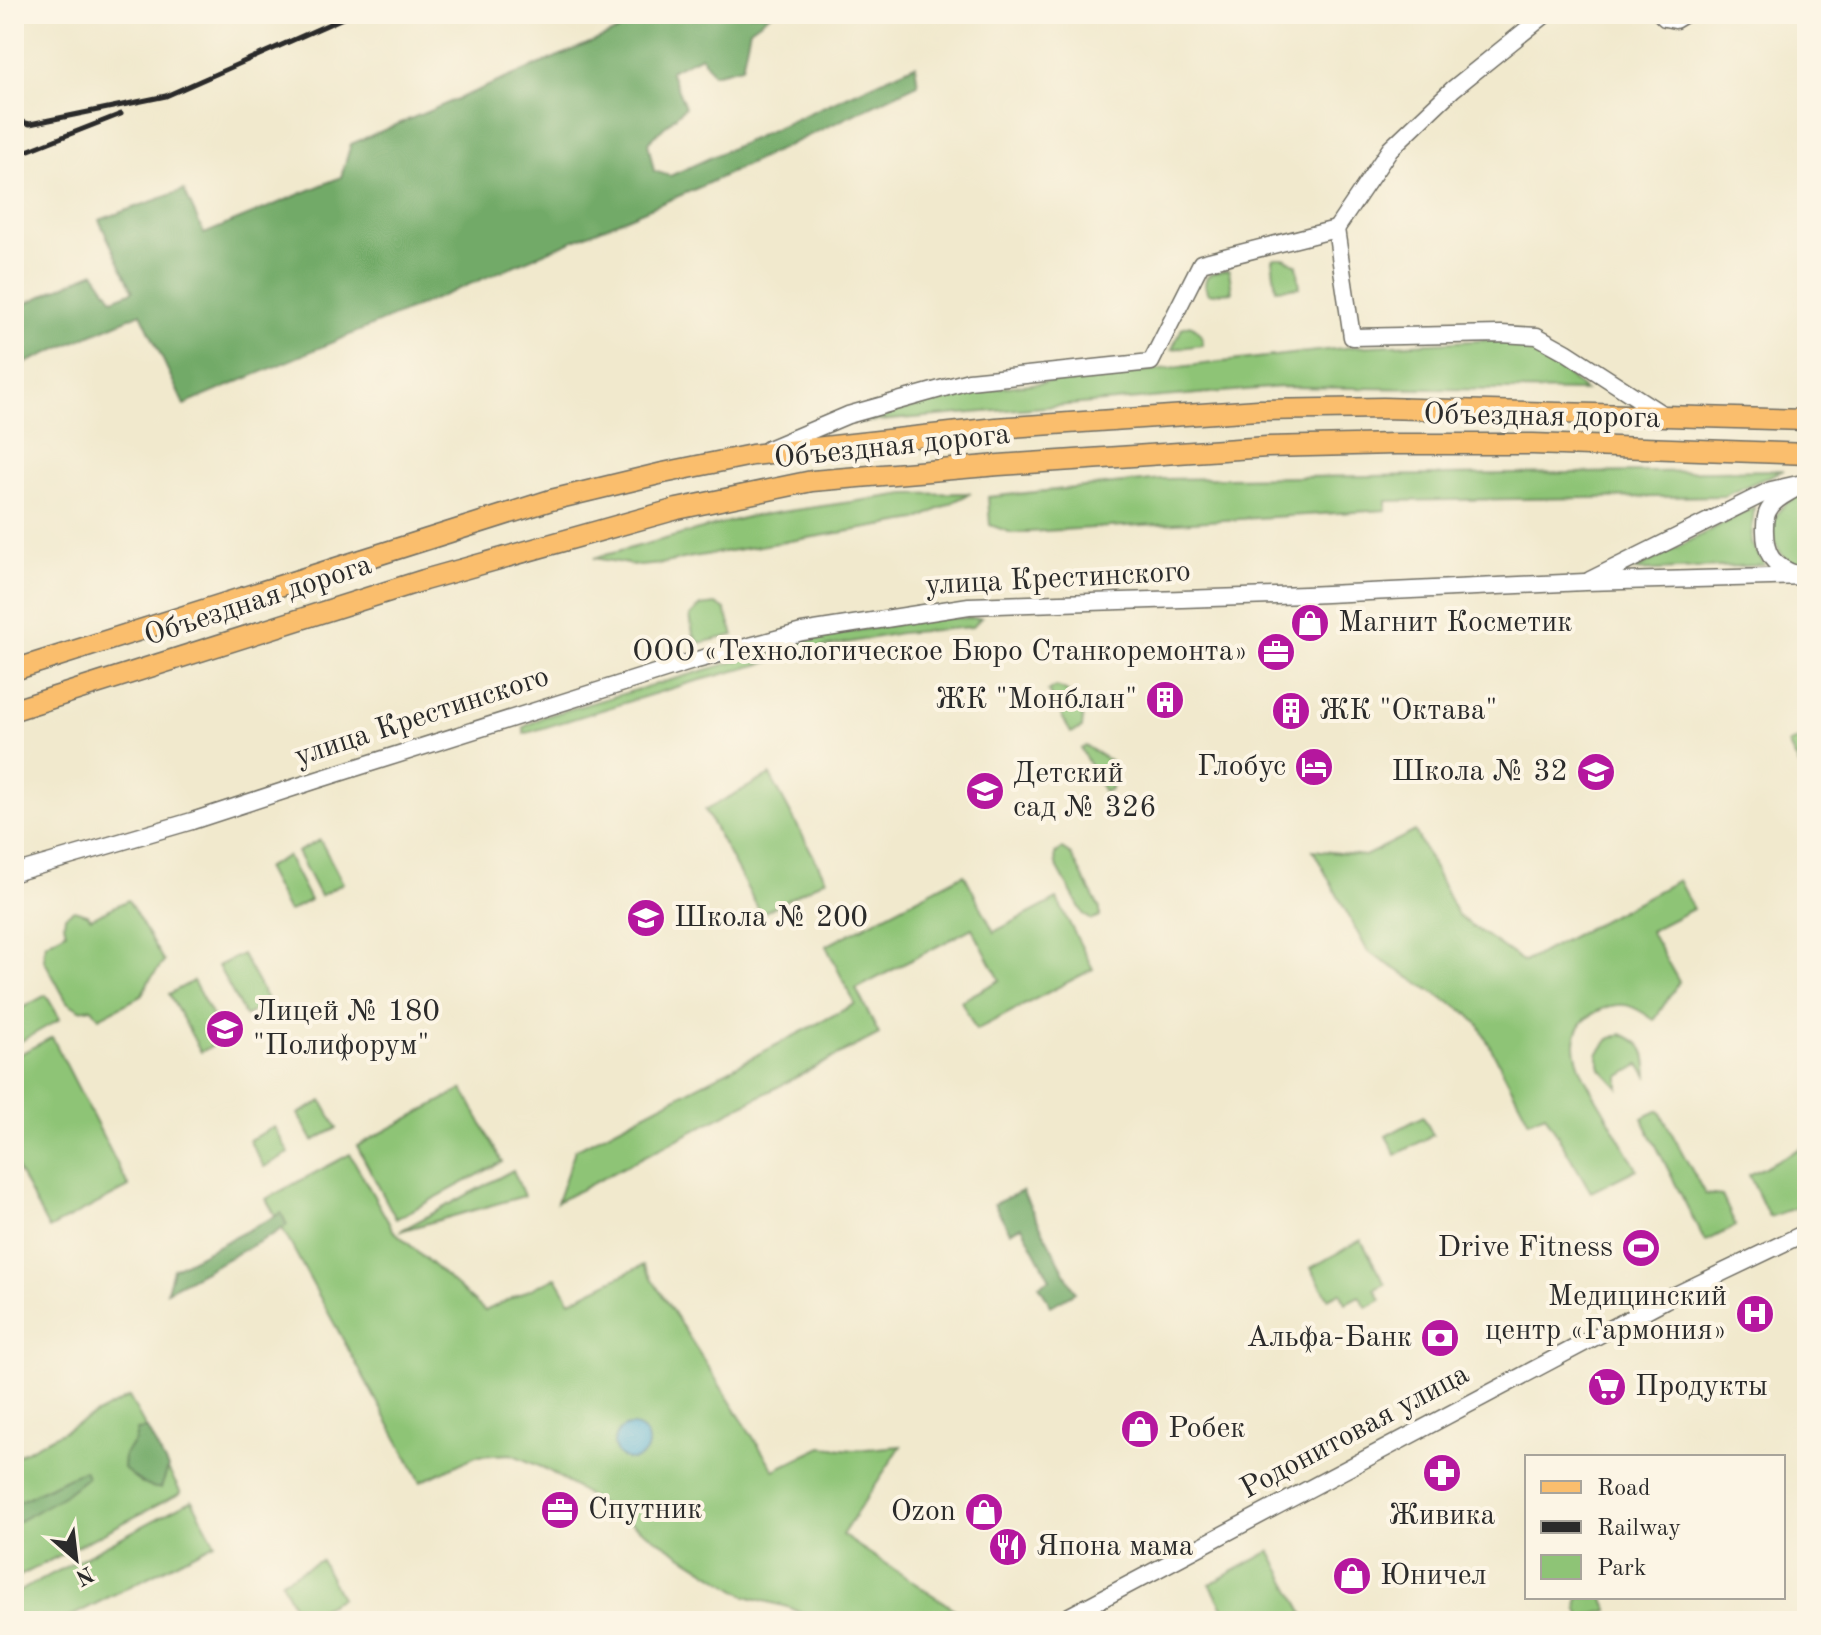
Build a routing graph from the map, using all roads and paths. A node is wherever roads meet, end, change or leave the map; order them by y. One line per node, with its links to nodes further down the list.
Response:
1 (1546, 14): 4 (street)
2 (1661, 14): 3 (street)
3 (1685, 14)
4 (1336, 229): 5 (street); 8 (street)
5 (1667, 417): 6 (main road, Объездная дорога); 8 (main road, Объездная дорога)
6 (1807, 420)
7 (1807, 454): 13 (main road, Объездная дорога)
8 (752, 455): 12 (main road, Объездная дорога)
9 (1807, 482): 10 (street); 11 (street)
10 (1805, 576): 11 (street, улица Крестинского)
11 (1585, 582): 14 (street, улица Крестинского)
12 (14, 670)
13 (14, 710)
14 (14, 873)
15 (1807, 1232): 16 (street, Родонитовая улица)
16 (1060, 1621)

